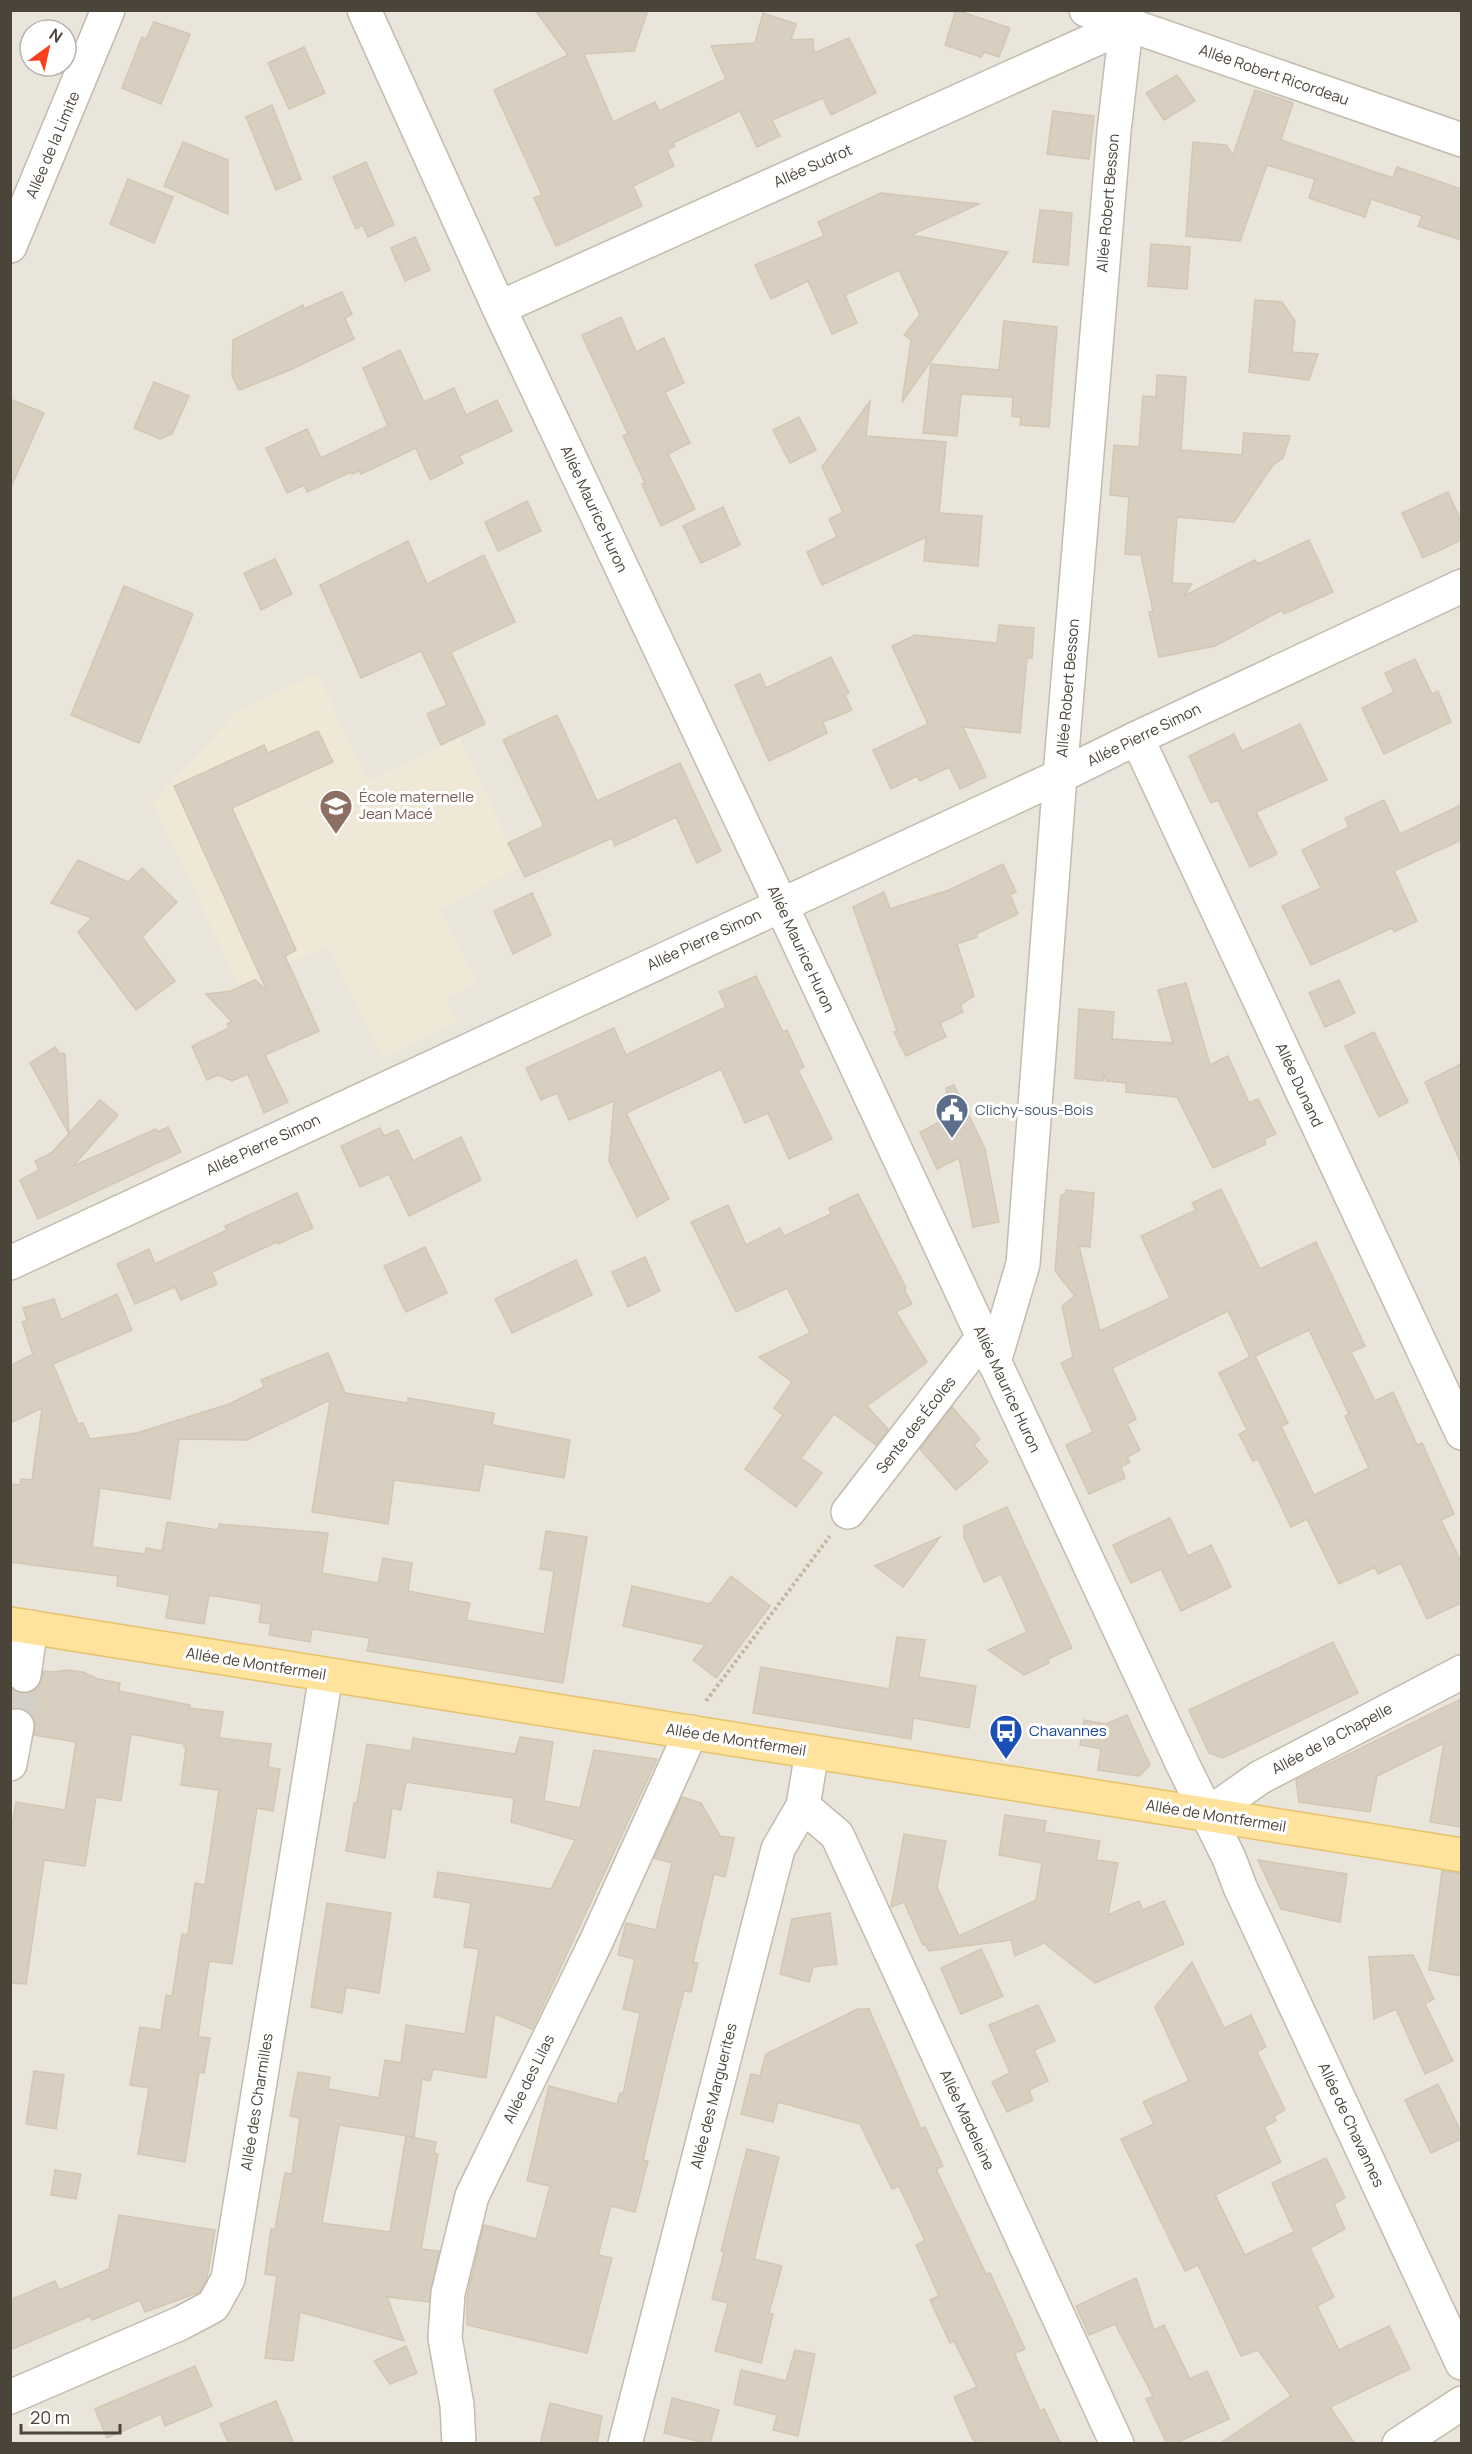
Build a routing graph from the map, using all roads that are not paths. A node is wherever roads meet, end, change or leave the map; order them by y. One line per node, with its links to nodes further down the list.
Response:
1 (108, 10): 6 (street, Allée de la Limite)
2 (364, 10): 7 (street, Allée Maurice Huron)
3 (1086, 10): 4 (street, Allée Robert Ricordeau)
4 (1127, 18): 5 (street, Allée Robert Ricordeau); 7 (street, Allée Sudrot); 10 (street, Allée Robert Besson)
5 (1461, 140)
6 (10, 246)
7 (499, 308): 11 (street, Allée Maurice Huron)
8 (1460, 592): 9 (street, Allée Pierre Simon)
9 (1137, 738): 10 (street, Allée Pierre Simon); 14 (street, Allée Dunand)
10 (1060, 776): 11 (street, Allée Pierre Simon); 13 (street, Allée Robert Besson)
11 (781, 904): 12 (street, Allée Pierre Simon); 13 (street, Allée Maurice Huron)
12 (10, 1263)
13 (989, 1350): 15 (street, Sente des Écoles); 25 (street, Allée Maurice Huron)
14 (1461, 1433)
15 (848, 1512)
16 (21, 1626): 18 (street); 19 (main road, Allée de Montfermeil)
17 (1461, 1672): 25 (street, Allée de la Chapelle)
18 (24, 1675)
19 (326, 1676): 21 (main road, Allée de Montfermeil); 29 (street, Allée des Charmilles)
20 (17, 1726): 23 (street)
21 (691, 1732): 22 (main road, Allée de Montfermeil); 31 (street, Allée des Lilas)
22 (812, 1752): 24 (street, Allée des Marguerites); 25 (main road, Allée de Montfermeil)
23 (10, 1764)
24 (803, 1806): 32 (street, Allée des Marguerites); 33 (street, Allée Madeleine)
25 (1208, 1814): 26 (main road, Allée de Montfermeil); 27 (street, Allée Maurice Huron)
26 (1461, 1855)
27 (1240, 1887): 28 (street, Allée de Chavannes)
28 (1461, 2363)
29 (10, 2397)
30 (1461, 2403): 34 (street)
31 (459, 2444)
32 (625, 2444)
33 (1117, 2444)
34 (1399, 2444)

